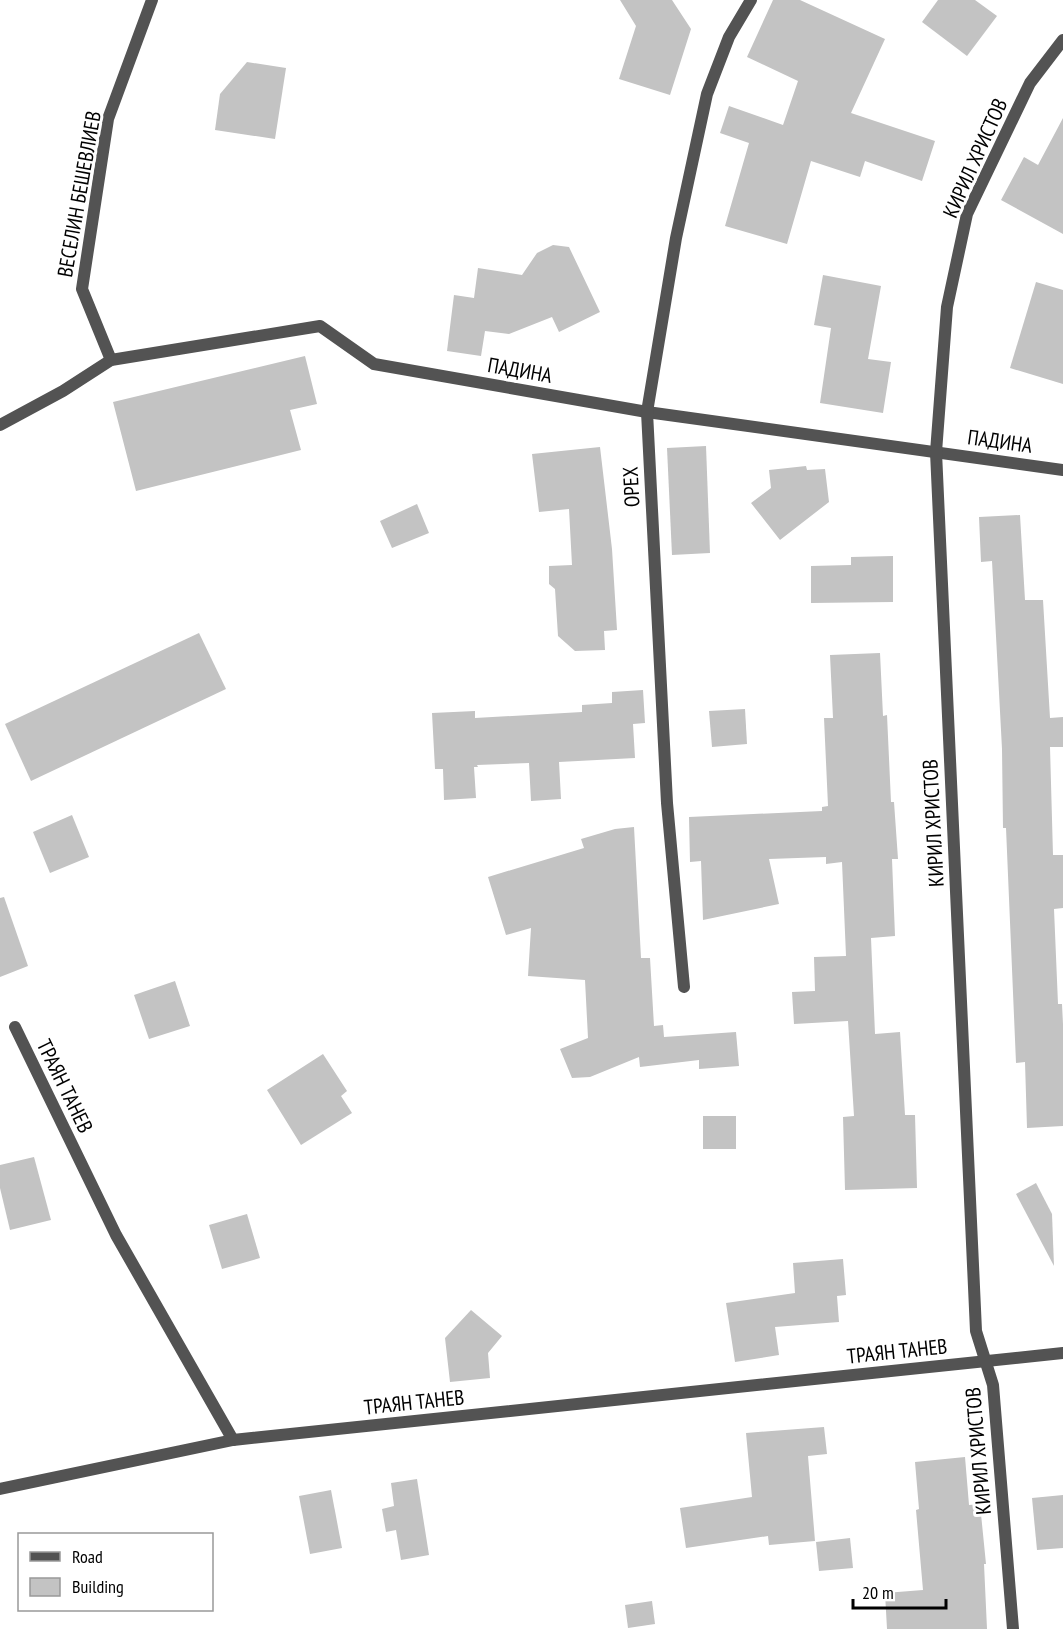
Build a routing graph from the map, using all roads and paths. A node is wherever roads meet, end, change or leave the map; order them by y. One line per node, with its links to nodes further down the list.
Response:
1 (152, 0): 4 (street, ВЕСЕЛИН БЕШЕВЛИЕВ)
2 (751, 0): 5 (street, ОРЕХ)
3 (1063, 40): 7 (street, КИРИЛ ХРИСТОВ)
4 (111, 360): 5 (street, ПАДИНА); 6 (street, ПАДИНА)
5 (647, 412): 7 (street, ПАДИНА); 9 (street, ОРЕХ)
6 (0, 425)
7 (936, 452): 8 (street, ПАДИНА); 12 (street, КИРИЛ ХРИСТОВ)
8 (1063, 470)
9 (684, 987)
10 (15, 1028): 13 (street, ТРАЯН ТАНЕВ)
11 (1063, 1353): 12 (street, ТРАЯН ТАНЕВ)
12 (986, 1361): 13 (street, ТРАЯН ТАНЕВ); 15 (street, КИРИЛ ХРИСТОВ)
13 (233, 1440): 14 (street)
14 (0, 1489)
15 (1013, 1629)

